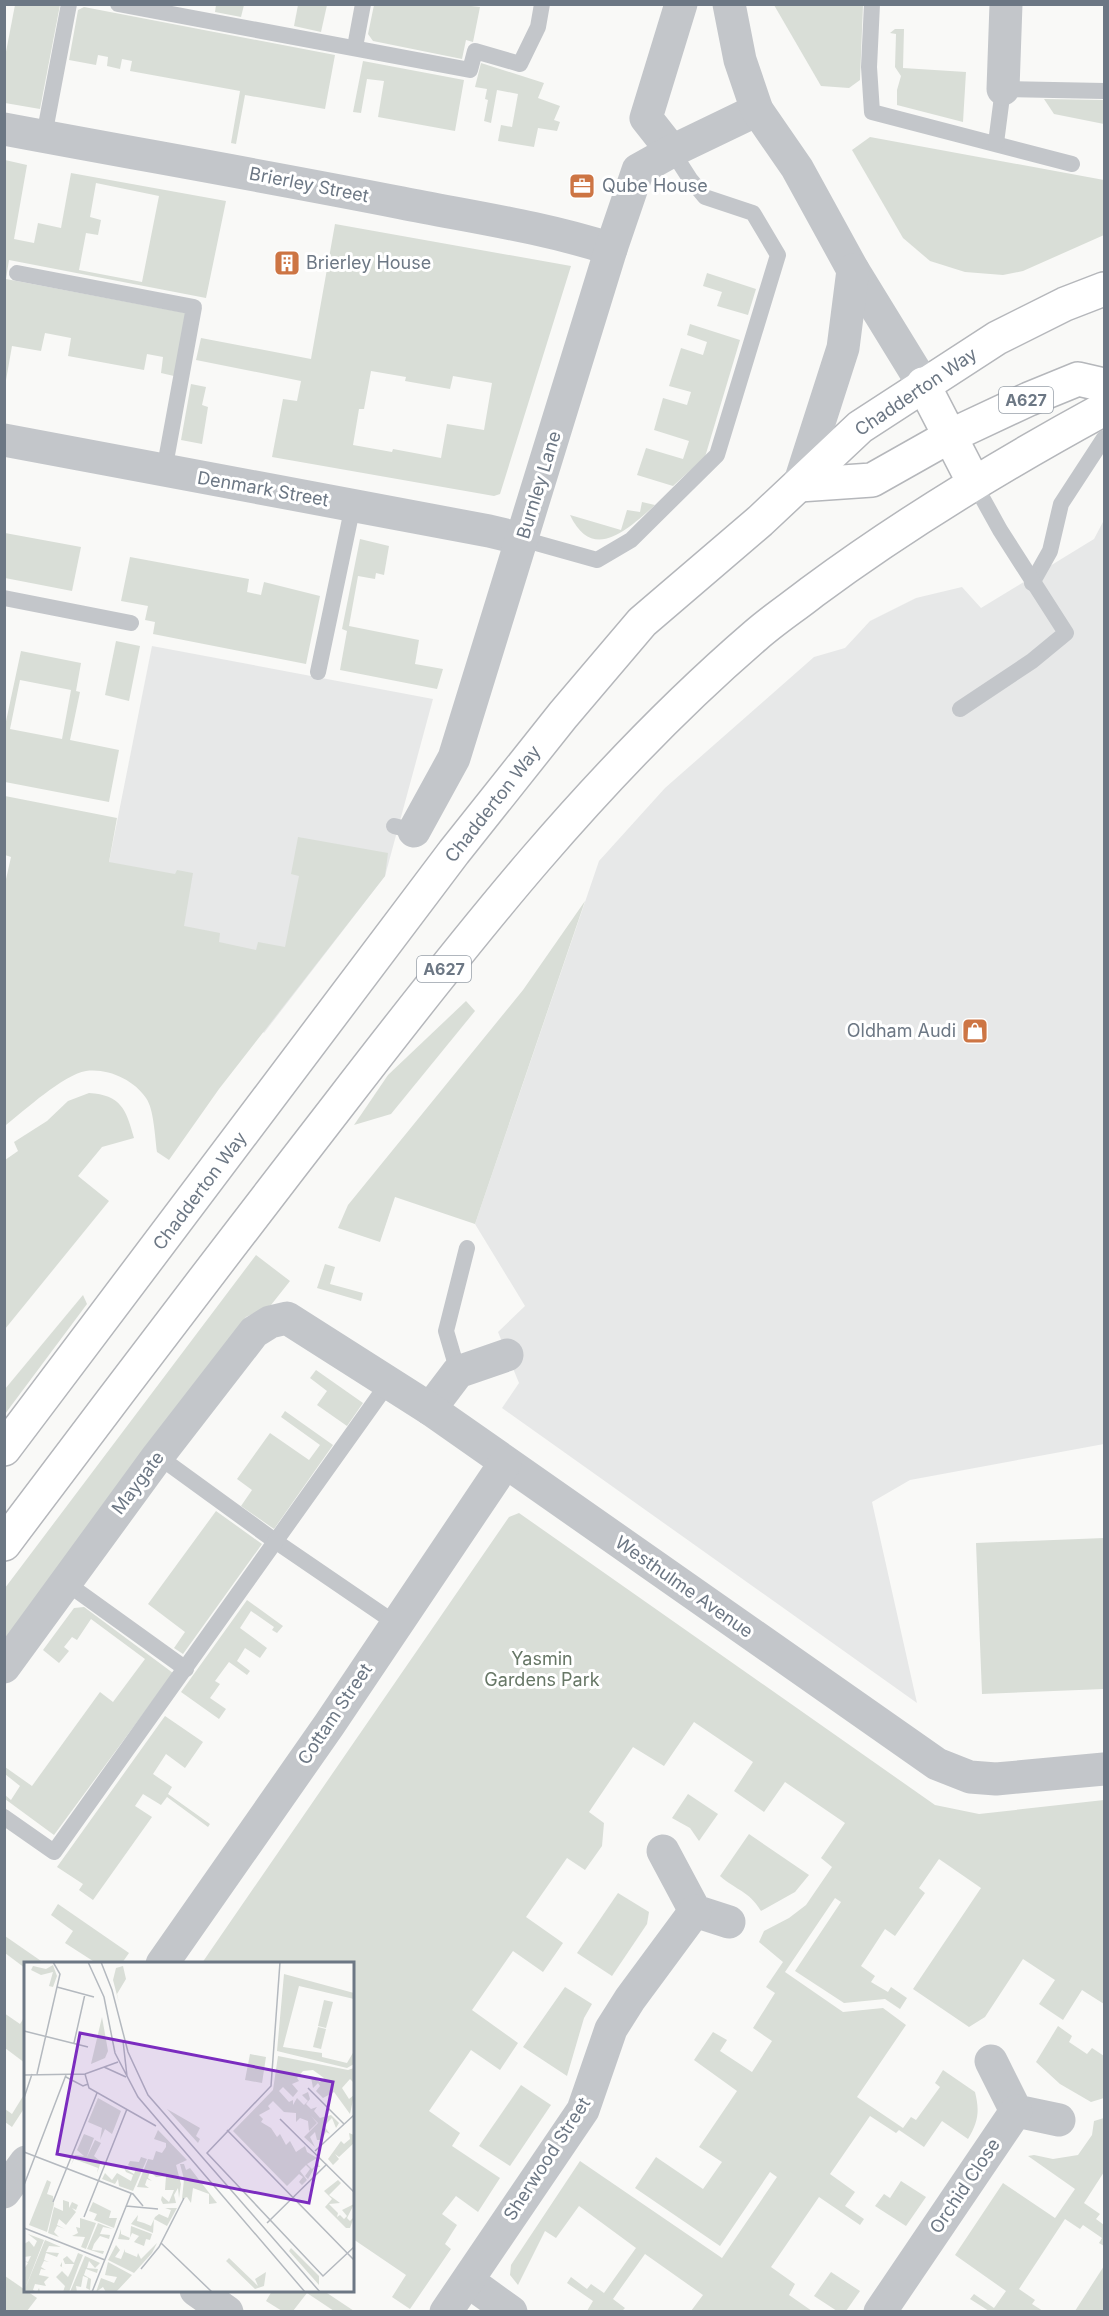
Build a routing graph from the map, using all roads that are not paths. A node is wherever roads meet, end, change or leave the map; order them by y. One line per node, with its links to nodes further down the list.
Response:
1 (69, 4): 14 (lane)
2 (118, 4): 9 (lane)
3 (363, 4): 9 (lane)
4 (542, 4): 9 (lane)
5 (681, 4): 16 (street)
6 (729, 4): 12 (street)
7 (872, 4): 15 (lane)
8 (1006, 4): 10 (street)
9 (355, 47)
10 (1003, 88): 11 (lane); 15 (lane)
11 (1104, 91)
12 (757, 110): 16 (street, Burnley Lane); 19 (street)
13 (4, 129): 14 (street, Brierley Street)
14 (44, 136): 18 (street, Brierley Street)
15 (996, 143): 17 (lane)
16 (672, 151): 18 (street, Burnley Lane); 32 (lane)
17 (1072, 164)
18 (611, 249): 32 (street, Burnley Lane)
19 (853, 270): 22 (street); 30 (street)
20 (17, 273): 28 (lane)
21 (1104, 289): 22 (highway, Chadderton Way)
22 (923, 384): 25 (highway); 30 (highway, Chadderton Way)
23 (1104, 385): 25 (highway, A627)
24 (1104, 409): 29 (highway, A627)
25 (950, 436): 29 (highway); 30 (highway)
26 (1104, 438): 33 (lane)
27 (4, 440): 28 (street, Denmark Street)
28 (164, 471): 31 (street, Denmark Street)
29 (974, 483): 33 (lane); 49 (highway, A627)
30 (799, 485): 45 (highway, Chadderton Way)
31 (353, 505): 32 (street, Denmark Street); 36 (lane)
32 (522, 539): 38 (street, Burnley Lane)
33 (1032, 583): 37 (lane)
34 (4, 598): 35 (lane)
35 (131, 623)
36 (318, 672)
37 (960, 709)
38 (404, 828)
39 (467, 1248): 42 (lane)
40 (287, 1318): 43 (street, Westhulme Avenue); 46 (street, Maygate)
41 (507, 1355): 42 (street)
42 (458, 1372): 44 (street)
43 (389, 1382): 44 (street, Westhulme Avenue); 48 (lane)
44 (430, 1409): 47 (street, Westhulme Avenue)
45 (4, 1449)
46 (158, 1456): 48 (lane); 50 (street, Maygate)
47 (505, 1463): 51 (street, Cottam Street); 54 (street, Westhulme Avenue)
48 (274, 1541): 51 (lane); 53 (lane)
49 (4, 1544)
50 (65, 1582): 52 (street, Maygate); 53 (lane)
51 (395, 1623): 59 (street, Cottam Street)
52 (4, 1667)
53 (186, 1669): 55 (lane)
54 (1104, 1769)
55 (4, 1817)
56 (663, 1851): 57 (street)
57 (695, 1911): 58 (street); 63 (street, Sherwood Street)
58 (729, 1922)
59 (163, 1962)
60 (991, 2061): 61 (street)
61 (1016, 2111): 62 (street); 68 (street, Orchid Close)
62 (1059, 2120)
63 (468, 2281): 66 (street, Sherwood Street); 67 (street)
64 (199, 2292): 65 (street)
65 (227, 2312)
66 (446, 2312)
67 (511, 2312)
68 (880, 2312)

